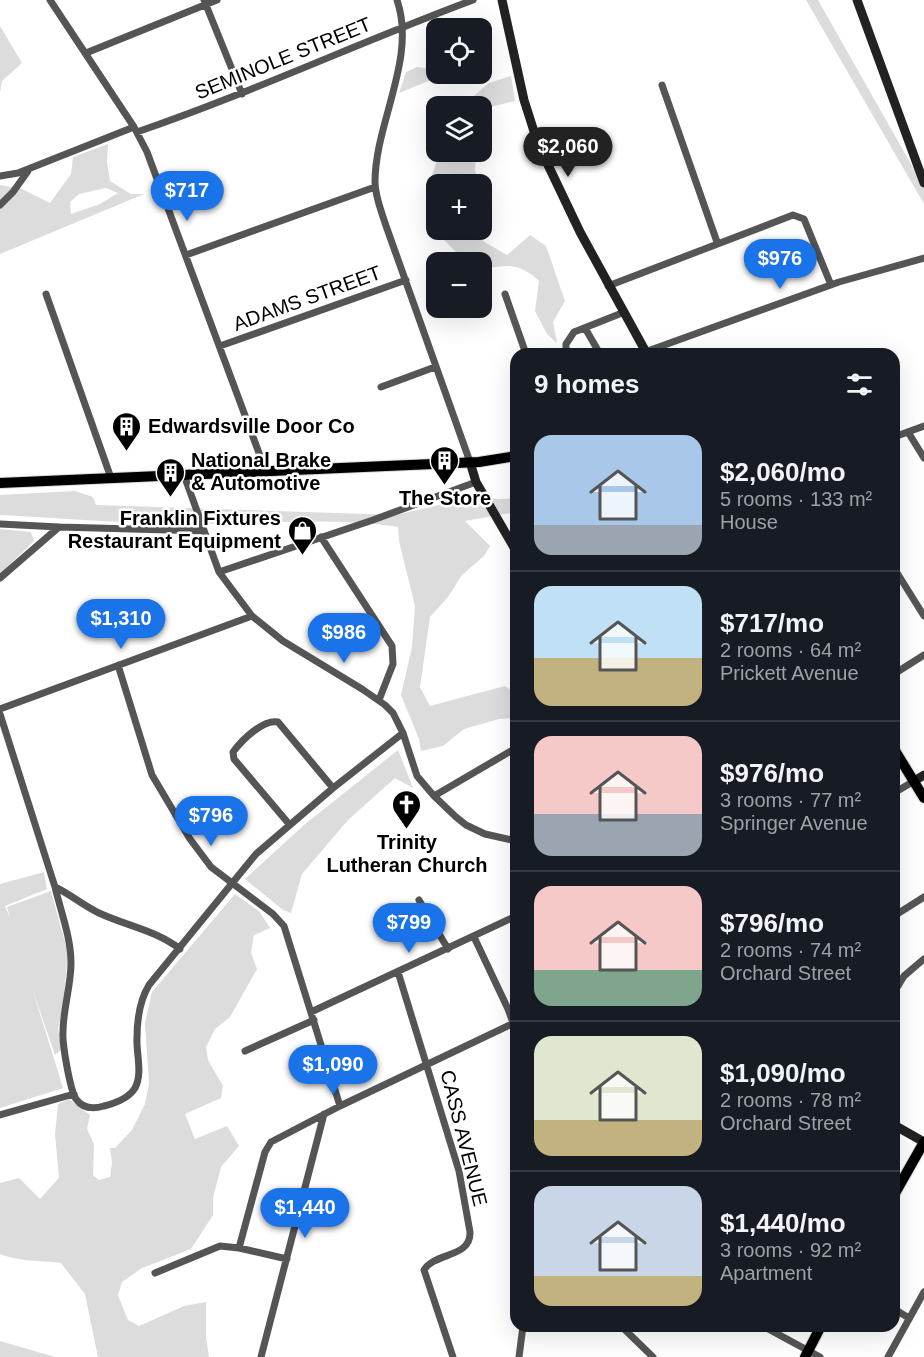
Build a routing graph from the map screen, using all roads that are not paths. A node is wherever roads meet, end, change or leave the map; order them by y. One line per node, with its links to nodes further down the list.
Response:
1 (50, 0): 9 (street)
2 (217, 0): 7 (street)
3 (397, 0): 8 (street)
4 (473, 0): 8 (street, SEMINOLE STREET)
5 (502, 0): 23 (main road)
6 (857, 0): 15 (main road)
7 (205, 2): 9 (street); 11 (street)
8 (403, 27): 11 (street, SEMINOLE STREET); 16 (street)
9 (86, 53): 12 (street)
10 (662, 85): 18 (street)
11 (243, 94): 12 (street, SEMINOLE STREET)
12 (135, 130): 13 (street, SEMINOLE STREET); 19 (street)
13 (32, 167): 14 (street, SEMINOLE STREET); 17 (street)
14 (0, 176)
15 (924, 183)
16 (375, 187): 19 (street); 21 (street)
17 (0, 205)
18 (717, 242): 22 (street); 23 (street)
19 (186, 255): 28 (street)
20 (924, 258): 22 (street)
21 (406, 280): 28 (street, ADAMS STREET); 34 (street)
22 (831, 285): 33 (street)
23 (608, 286): 26 (main road)
24 (46, 294): 44 (street)
25 (505, 294): 29 (street)
26 (622, 312): 27 (street); 32 (main road)
27 (585, 328): 30 (street); 31 (street)
28 (220, 346): 42 (street)
29 (524, 348)
30 (566, 348)
31 (597, 348)
32 (643, 348)
33 (660, 348)
34 (435, 367): 35 (street); 41 (street)
35 (381, 387)
36 (924, 426): 37 (street)
37 (908, 432): 38 (street); 40 (street)
38 (900, 435)
39 (510, 457): 41 (main road)
40 (924, 458)
41 (470, 462): 42 (main road); 45 (main road)
42 (263, 471): 43 (main road)
43 (184, 475): 44 (main road); 49 (street)
44 (111, 478): 46 (main road)
45 (476, 482): 50 (street); 51 (main road)
46 (0, 483)
47 (0, 524): 48 (street)
48 (59, 527): 49 (street); 53 (street)
49 (204, 531): 52 (street)
50 (321, 537): 52 (street); 60 (street)
51 (510, 541)
52 (219, 572): 55 (street)
53 (0, 578)
54 (900, 578): 56 (street)
55 (252, 616): 58 (street); 60 (street)
56 (924, 616)
57 (924, 655): 59 (street)
58 (118, 664): 61 (street); 74 (street)
59 (900, 670)
60 (379, 700): 63 (street)
61 (0, 709)
62 (0, 714): 75 (street)
63 (403, 733): 68 (street); 70 (street)
64 (510, 752): 70 (street)
65 (900, 759): 67 (main road)
66 (924, 775): 67 (main road)
67 (914, 781): 69 (street); 71 (main road)
68 (333, 788): 72 (street); 72 (street)
69 (900, 790)
70 (434, 796): 73 (street)
71 (924, 798)
72 (289, 824): 74 (street)
73 (510, 840)
74 (232, 885): 81 (street); 86 (street)
75 (55, 887): 81 (street); 92 (street)
76 (924, 897): 78 (street)
77 (419, 900): 82 (street)
78 (900, 912)
79 (510, 919): 80 (street)
80 (474, 937): 82 (street); 87 (street)
81 (180, 949): 92 (street)
82 (448, 949): 84 (street)
83 (924, 959): 85 (street)
84 (398, 972): 86 (street); 91 (street, CASS AVENUE)
85 (900, 983)
86 (311, 1012): 88 (street)
87 (510, 1012)
88 (314, 1020): 90 (street); 93 (street)
89 (510, 1024): 91 (street)
90 (245, 1051)
91 (428, 1064): 93 (street); 111 (street, CASS AVENUE)
92 (74, 1094): 95 (street)
93 (340, 1106): 94 (street)
94 (324, 1114): 99 (street); 100 (street)
95 (0, 1115)
96 (900, 1128): 97 (main road)
97 (924, 1142): 98 (main road)
98 (900, 1185)
99 (239, 1248): 100 (street); 101 (street)
100 (287, 1259): 110 (street)
101 (155, 1273)
102 (924, 1292): 104 (street)
103 (900, 1313): 104 (street)
104 (909, 1318): 115 (street)
105 (523, 1332): 112 (street)
106 (627, 1332): 113 (street)
107 (772, 1332): 109 (street)
108 (818, 1332): 109 (main road)
109 (806, 1354): 114 (street)
110 (261, 1357)
111 (453, 1357)
112 (519, 1357)
113 (653, 1357)
114 (820, 1357)
115 (888, 1357)

